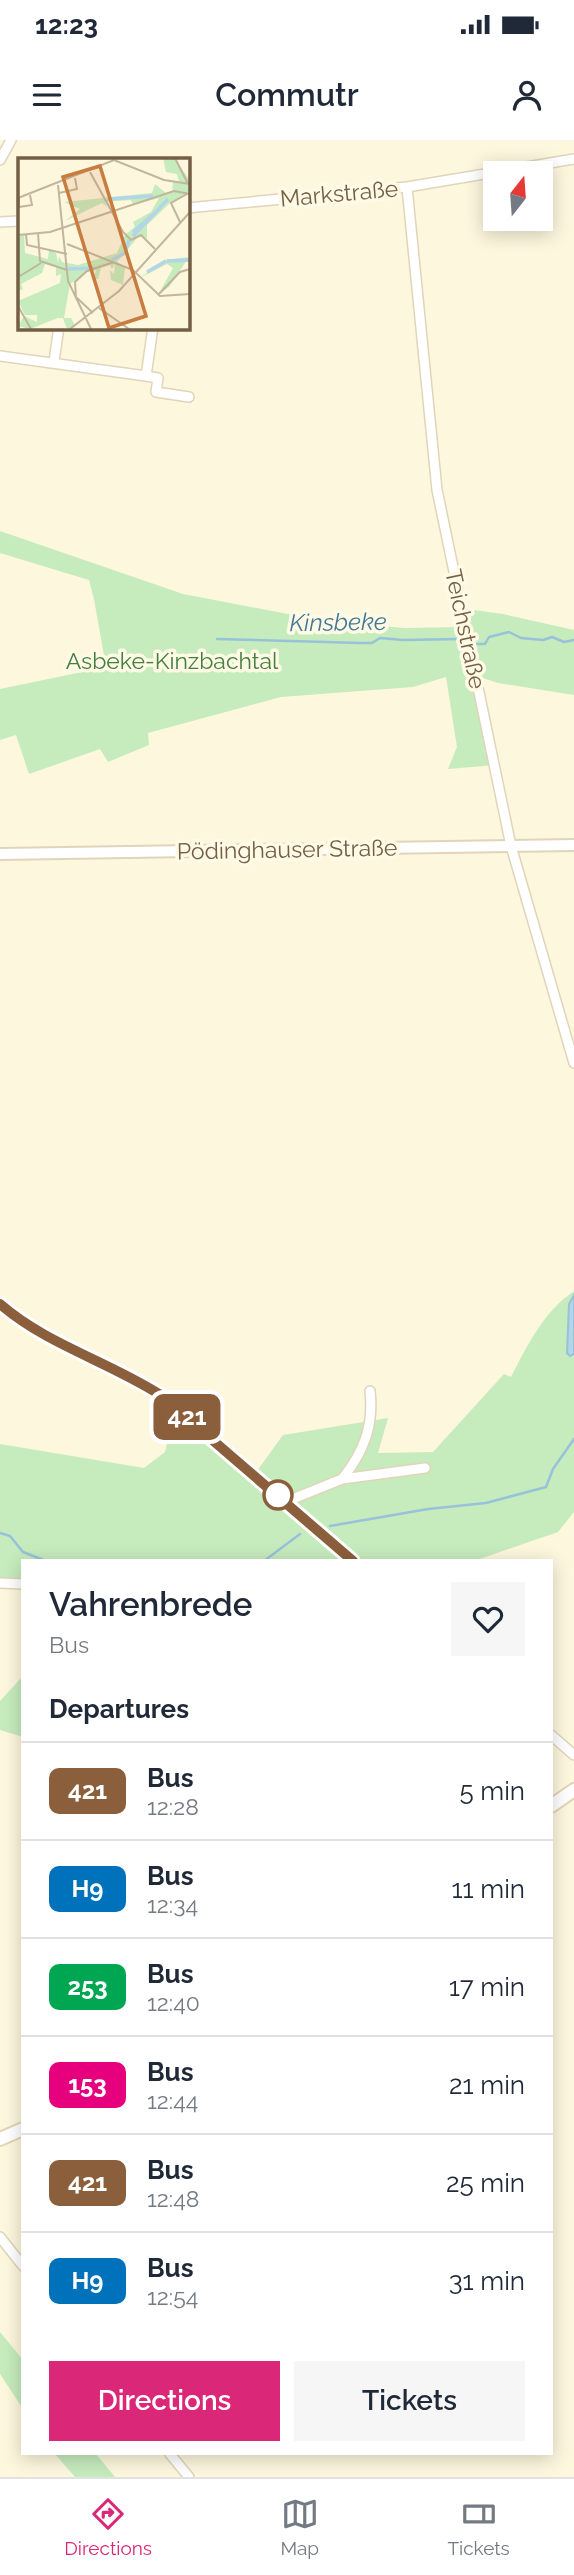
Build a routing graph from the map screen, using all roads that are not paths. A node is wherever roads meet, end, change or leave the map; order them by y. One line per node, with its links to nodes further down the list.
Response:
1 (11, 140): 3 (street)
2 (574, 159): 4 (street, Markstraße)
3 (0, 160)
4 (407, 187): 5 (street, Markstraße); 15 (street, Teichstraße)
5 (189, 208)
6 (18, 221): 7 (street)
7 (0, 222)
8 (59, 329): 11 (street)
9 (153, 329): 12 (street)
10 (0, 356): 11 (street)
11 (54, 361): 12 (street)
12 (146, 376): 13 (street)
13 (189, 397)
14 (574, 845): 15 (street, Pödinghauser Straße)
15 (511, 846): 16 (street, Pödinghauser Straße); 17 (street, Teichstraße)
16 (0, 854)
17 (574, 1063)
18 (0, 1304): 22 (street)
19 (370, 1391): 21 (street)
20 (425, 1468): 21 (street)
21 (342, 1479): 22 (street)
22 (285, 1502): 23 (street)
23 (351, 1559)
24 (0, 1583): 25 (street)
25 (21, 1584)
26 (553, 1737): 27 (street)
27 (574, 1755)
28 (574, 1790): 29 (main road)
29 (553, 1805)
30 (21, 2130): 31 (main road)
31 (0, 2140)
32 (0, 2237): 33 (street)
33 (21, 2263)
34 (171, 2455): 35 (street)
35 (188, 2477)

